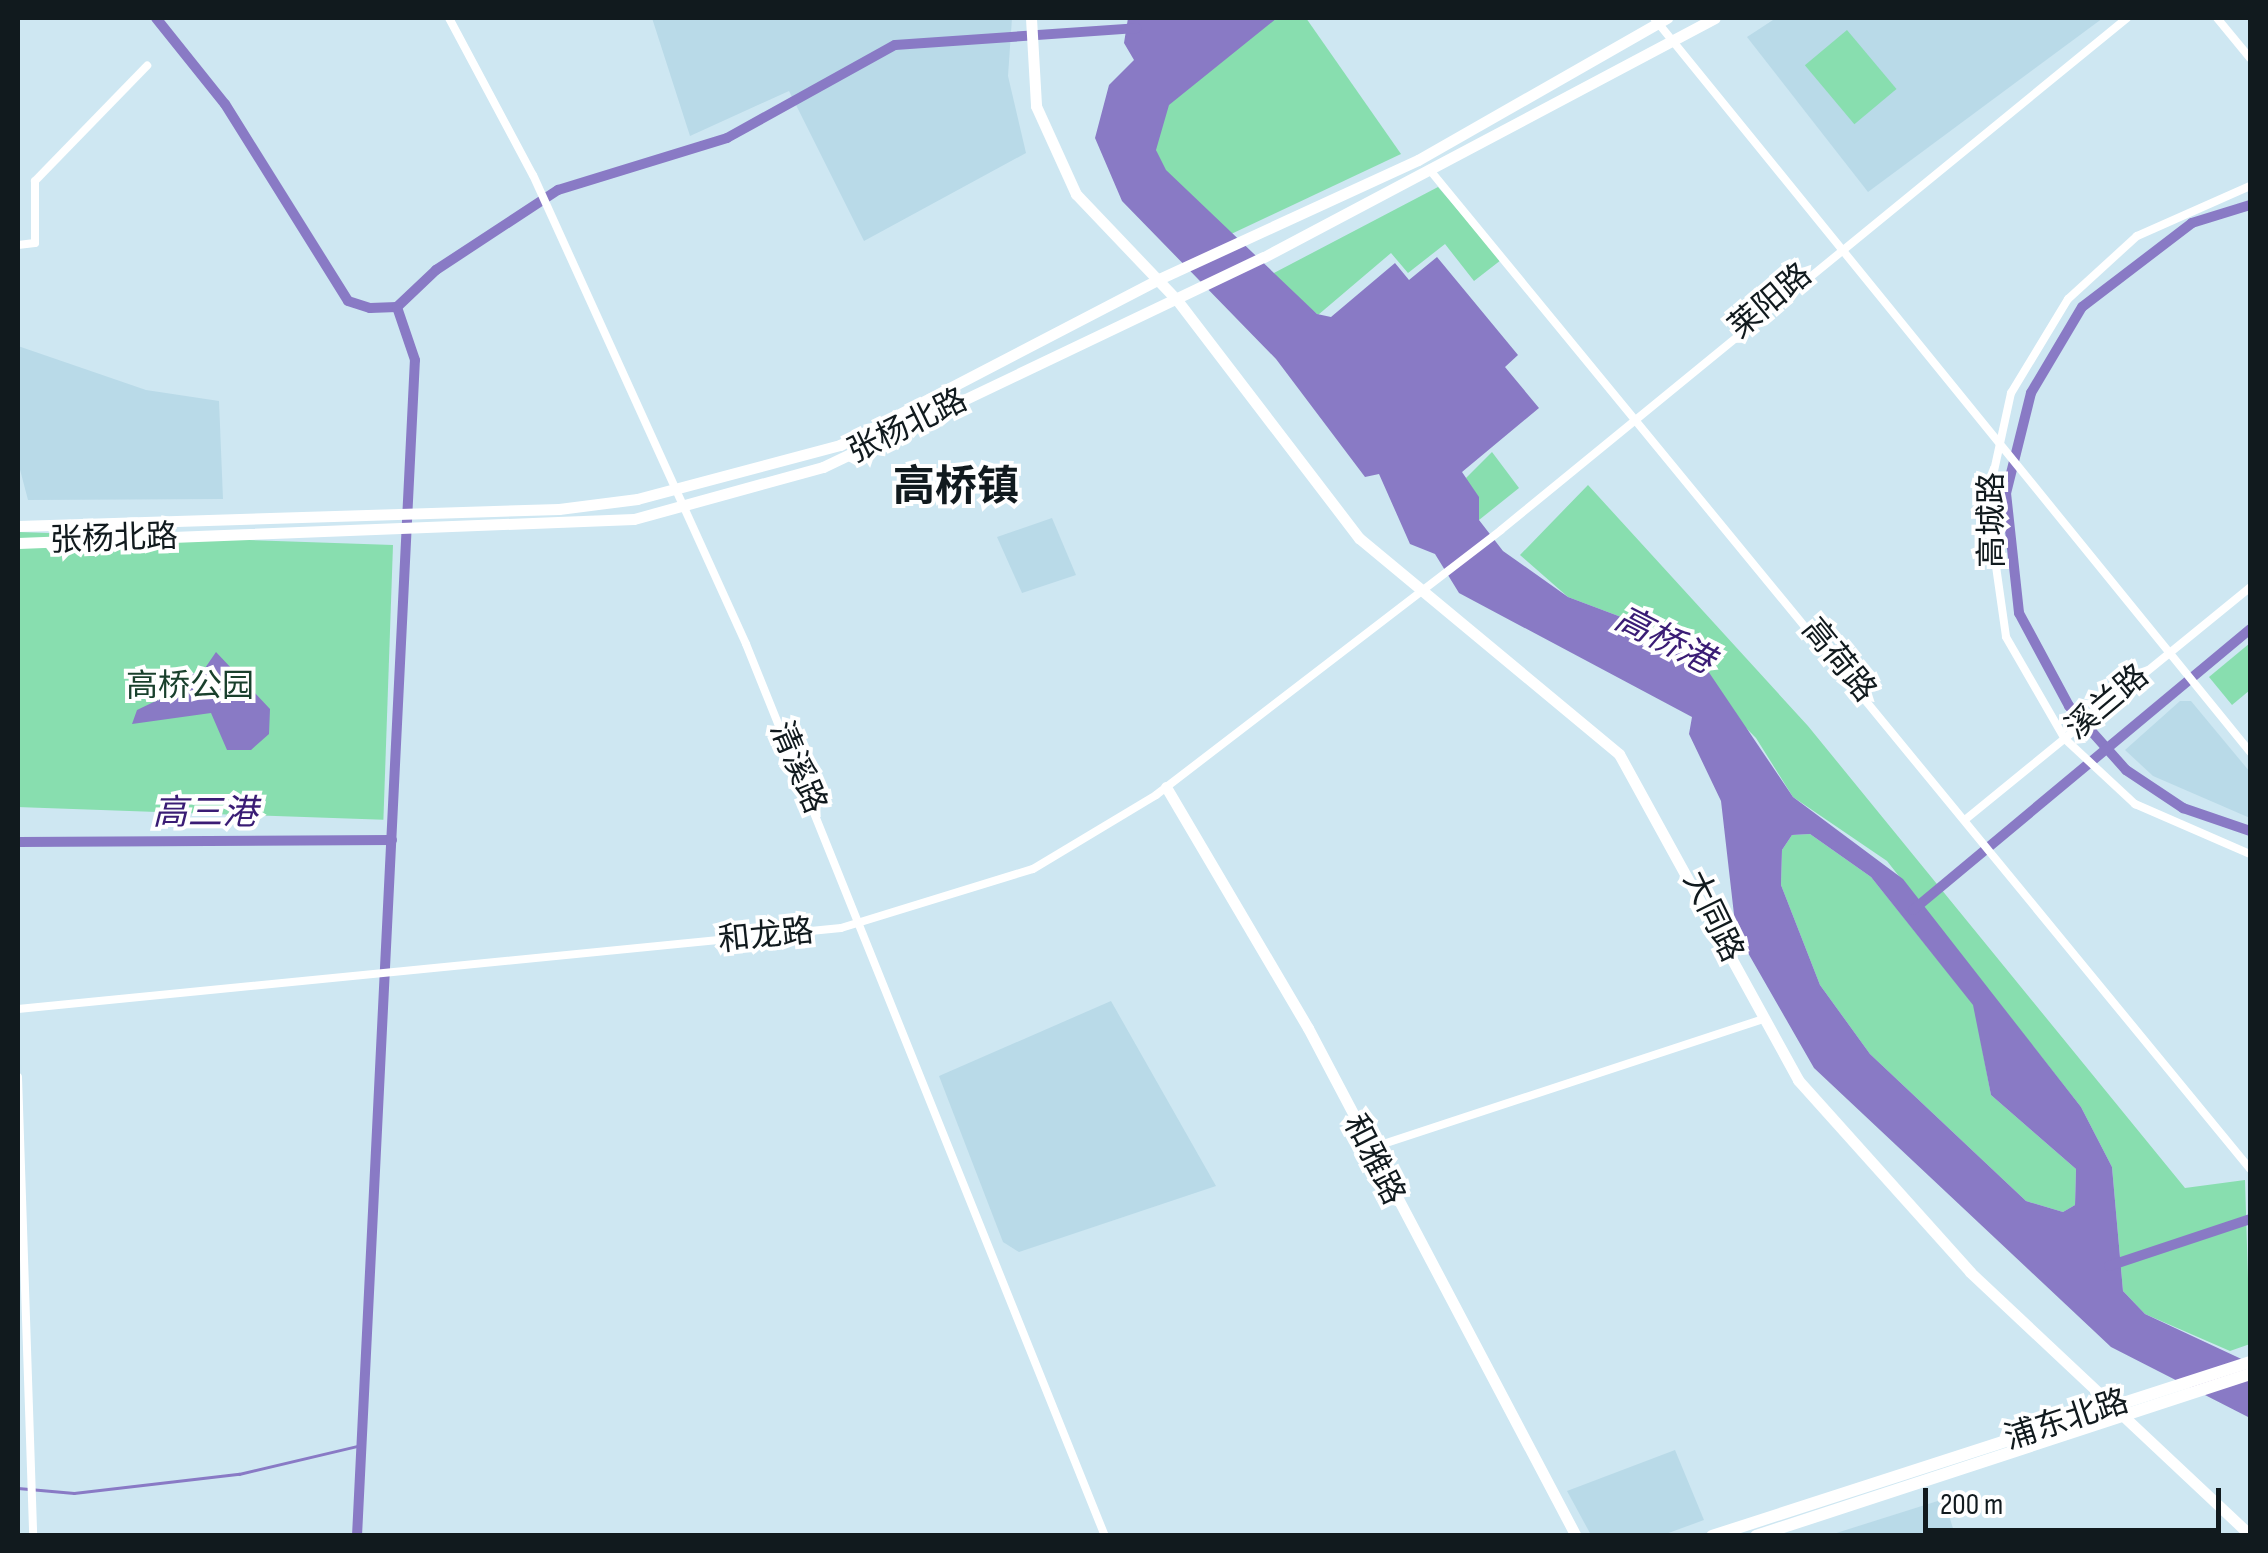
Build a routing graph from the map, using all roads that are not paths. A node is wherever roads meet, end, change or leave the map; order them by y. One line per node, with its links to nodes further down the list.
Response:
1 (449, 18): 19 (street, 清溪路)
2 (1032, 18): 15 (main road, 大同路)
3 (1716, 18): 7 (main road, 张杨北路)
4 (2127, 18): 14 (street, 莱阳路)
5 (2217, 18): 8 (street)
6 (1660, 19): 7 (street); 10 (main road, 张杨北路)
7 (1676, 43): 11 (main road, 张杨北路); 14 (street)
8 (2250, 58)
9 (148, 66): 13 (street)
10 (1418, 160): 11 (street, 高荷路); 15 (main road, 张杨北路)
11 (1431, 171): 16 (main road, 张杨北路); 17 (street, 高荷路)
12 (2250, 186): 18 (street, 高城路)
13 (18, 245)
14 (1838, 246): 17 (street, 莱阳路); 18 (street)
15 (1159, 279): 16 (main road, 大同路); 19 (main road, 张杨北路)
16 (1178, 300): 20 (main road, 张杨北路); 24 (main road, 大同路)
17 (1638, 414): 24 (street, 莱阳路); 29 (street, 高荷路)
18 (1996, 442): 25 (street); 26 (street, 高城路)
19 (677, 488): 20 (street, 清溪路); 21 (main road, 张杨北路)
20 (685, 508): 22 (main road, 张杨北路); 31 (street, 清溪路)
21 (18, 526)
22 (18, 543)
23 (2250, 587): 25 (street, 溪兰路)
24 (1418, 592): 28 (street, 和龙路); 33 (main road, 大同路)
25 (2168, 653): 26 (street, 溪兰路); 27 (street)
26 (2064, 739): 29 (street, 溪兰路); 30 (street, 高城路)
27 (2250, 752)
28 (1166, 787): 31 (street, 和龙路); 35 (main road, 和雅路)
29 (1966, 820): 36 (street, 高荷路)
30 (2250, 854)
31 (864, 924): 32 (street, 和龙路); 42 (street, 清溪路)
32 (18, 1008)
33 (1762, 1020): 35 (street); 39 (main road, 大同路)
34 (18, 1077): 41 (street)
35 (1365, 1150): 43 (main road, 和雅路)
36 (2250, 1169)
37 (2250, 1362): 39 (main road, 浦东北路)
38 (2250, 1374): 39 (main road, 浦东北路)
39 (2114, 1411): 40 (main road, 大同路); 44 (main road, 浦东北路); 45 (main road, 浦东北路)
40 (2250, 1535)
41 (33, 1536)
42 (1105, 1536)
43 (1576, 1536)
44 (1712, 1536)
45 (1756, 1536)

